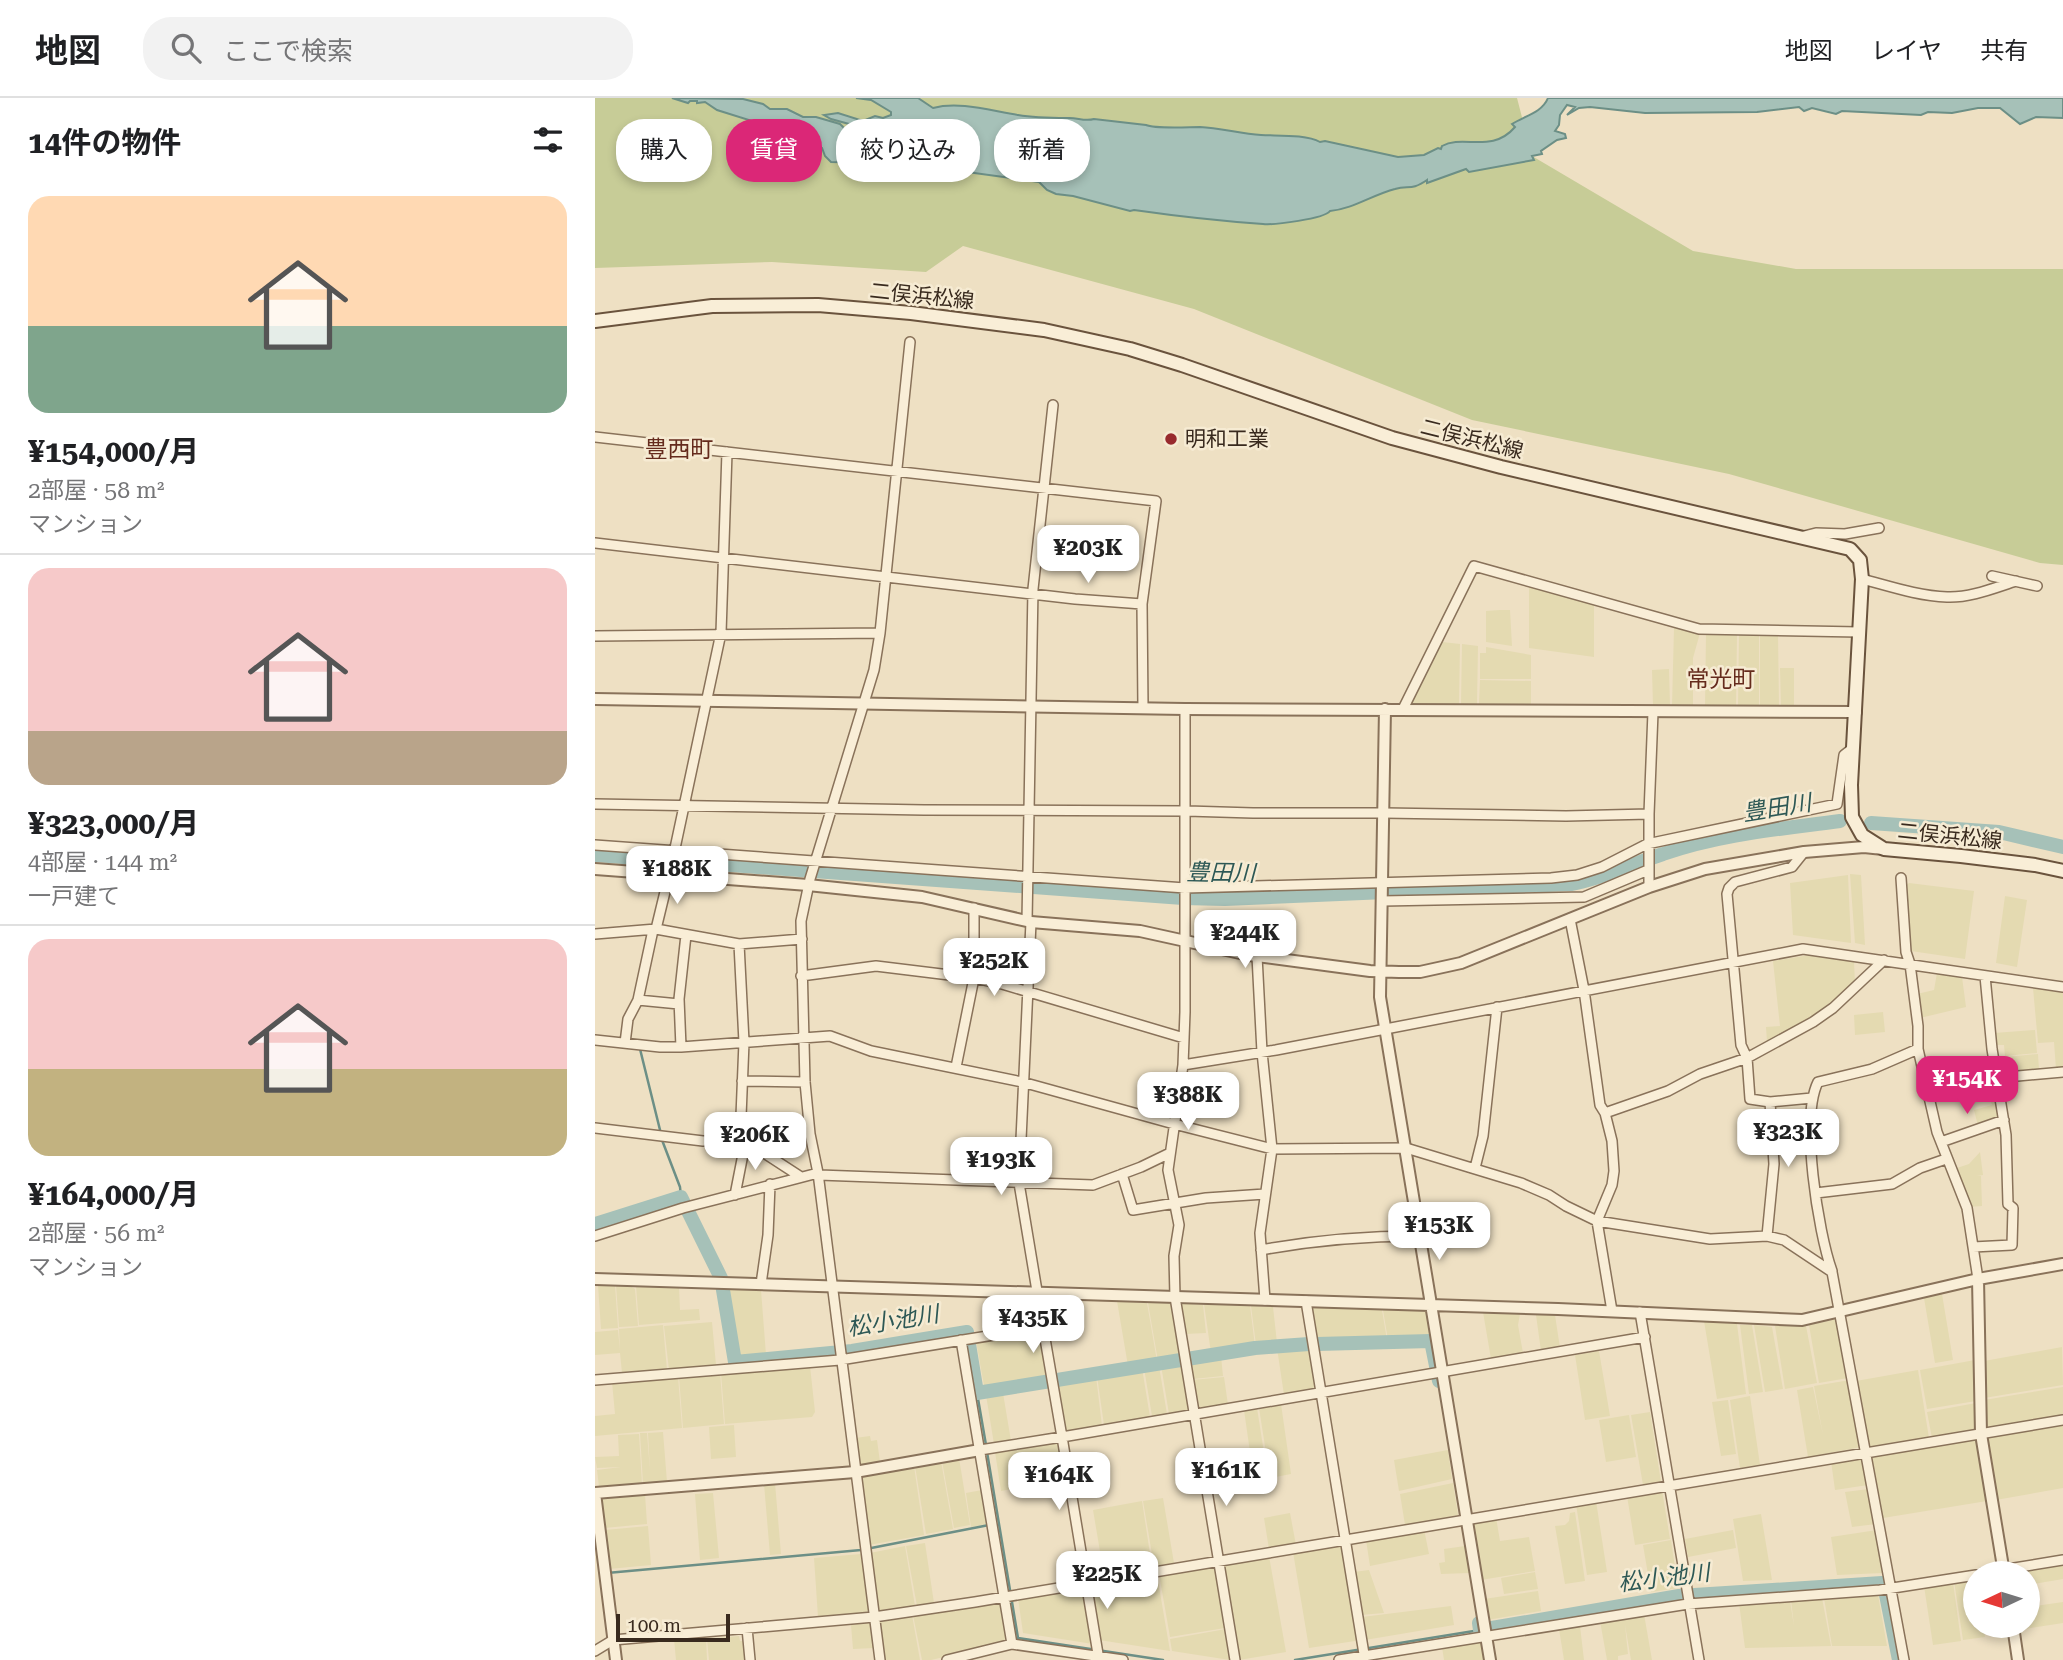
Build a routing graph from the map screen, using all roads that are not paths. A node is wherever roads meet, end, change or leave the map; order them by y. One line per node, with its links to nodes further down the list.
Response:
1 (595, 321): 9 (main road, 二俣浜松線)
2 (910, 342): 6 (street)
3 (1053, 405): 7 (street)
4 (595, 437): 5 (street)
5 (727, 452): 6 (street); 11 (street)
6 (897, 472): 7 (street); 13 (street)
7 (1045, 488): 17 (street); 18 (street)
8 (1879, 528): 9 (street)
9 (1802, 537): 14 (main road, 二俣浜松線)
10 (595, 543): 11 (street)
11 (725, 558): 13 (street); 21 (street)
12 (1992, 576): 15 (street)
13 (886, 577): 17 (street); 20 (street)
14 (1862, 579): 15 (street); 19 (main road, 二俣浜松線)
15 (2016, 581): 16 (street)
16 (2037, 586)
17 (1033, 593): 18 (street); 26 (street)
18 (1142, 604): 27 (street)
19 (1859, 632): 30 (street); 32 (main road, 二俣浜松線)
20 (880, 633): 21 (street); 25 (street)
21 (722, 634): 22 (street); 24 (street)
22 (595, 636)
23 (595, 699): 24 (street)
24 (707, 701): 25 (street); 35 (street)
25 (862, 704): 26 (street); 36 (street)
26 (1030, 706): 27 (street); 37 (street)
27 (1143, 708): 28 (street)
28 (1185, 709): 29 (street); 38 (street)
29 (1385, 709): 30 (street); 39 (street)
30 (1403, 709): 31 (street)
31 (1653, 712): 32 (street); 40 (street)
32 (1856, 712): 33 (main road, 二俣浜松線)
33 (1853, 748): 42 (street); 43 (main road, 二俣浜松線)
34 (595, 804): 35 (street)
35 (685, 805): 36 (street); 44 (street)
36 (832, 807): 37 (street); 46 (street)
37 (1030, 810): 38 (street); 51 (street)
38 (1187, 811): 39 (street); 56 (street)
39 (1384, 813): 40 (street); 54 (street)
40 (1649, 814): 42 (street)
41 (595, 845): 44 (street)
42 (1647, 846): 47 (street); 54 (street)
43 (1884, 849): 45 (street); 50 (main road, 二俣浜松線)
44 (674, 851): 46 (street); 49 (street)
45 (1804, 852): 55 (street); 69 (street)
46 (815, 863): 51 (street); 53 (street)
47 (1648, 868): 55 (street); 57 (street)
48 (595, 869): 49 (street)
49 (670, 871): 53 (street); 61 (street)
50 (2063, 871)
51 (1028, 877): 56 (street); 60 (street)
52 (1901, 878): 70 (street)
53 (809, 882): 58 (street); 64 (street)
54 (1383, 883): 56 (street); 57 (street)
55 (1649, 887): 59 (street)
56 (1185, 888): 65 (street)
57 (1382, 900): 71 (street)
58 (974, 908): 60 (street); 74 (street)
59 (1570, 919): 71 (street); 76 (street)
60 (1029, 921): 65 (street); 77 (street)
61 (654, 930): 62 (street); 63 (street); 78 (street)
62 (595, 934)
63 (686, 935): 66 (street); 79 (street)
64 (802, 939): 66 (street); 72 (street)
65 (1184, 939): 67 (street); 83 (street)
66 (739, 944): 85 (street)
67 (1257, 956): 71 (street); 89 (street)
68 (1884, 960): 69 (street); 70 (street); 90 (street)
69 (1733, 962): 76 (street); 90 (street)
70 (1910, 964): 73 (street); 88 (street)
71 (1380, 972): 81 (street)
72 (801, 976): 74 (street); 82 (street)
73 (1985, 976): 75 (street); 94 (street)
74 (974, 978): 77 (street); 92 (street)
75 (2063, 987)
76 (1584, 990): 80 (street); 100 (street)
77 (1028, 992): 83 (street); 97 (street)
78 (638, 1000): 79 (street); 86 (street)
79 (679, 1004): 87 (street)
80 (1497, 1007): 81 (street); 110 (street)
81 (1385, 1029): 89 (street); 106 (street)
82 (804, 1038): 85 (street); 92 (street); 96 (street)
83 (1184, 1038): 91 (street)
84 (595, 1040): 86 (street)
85 (744, 1042): 87 (street); 95 (street)
86 (625, 1043): 87 (street)
87 (681, 1047)
88 (1917, 1049): 98 (street); 105 (street)
89 (1262, 1052): 91 (street); 107 (street)
90 (1747, 1058): 99 (street); 100 (street)
91 (1183, 1065): 102 (street)
92 (956, 1067): 97 (street)
93 (2063, 1072): 94 (street)
94 (1996, 1078): 101 (street)
95 (743, 1082): 96 (street); 104 (street)
96 (805, 1082): 111 (street)
97 (1023, 1082): 102 (street); 114 (street)
98 (1812, 1098): 99 (street); 116 (street)
99 (1770, 1102): 122 (street)
100 (1605, 1112): 120 (street)
101 (2004, 1120): 105 (street); 124 (street)
102 (1174, 1124): 107 (street); 108 (street)
103 (595, 1128): 104 (street)
104 (742, 1142): 113 (street); 118 (street)
105 (1941, 1142): 109 (street)
106 (1406, 1148): 107 (street); 110 (street); 123 (street)
107 (1272, 1149): 117 (street)
108 (1170, 1153): 112 (street); 119 (street)
109 (1946, 1159): 116 (street); 124 (street)
110 (1475, 1168): 120 (street)
111 (819, 1174): 113 (street); 114 (street); 131 (street)
112 (1122, 1174): 114 (street); 119 (street)
113 (801, 1177): 115 (street)
114 (1019, 1182): 132 (street)
115 (770, 1184): 118 (street); 130 (street)
116 (1816, 1193): 127 (street)
117 (1265, 1194): 119 (street); 125 (street)
118 (735, 1195): 121 (street)
119 (1175, 1203): 133 (street)
120 (1597, 1221): 122 (street); 137 (street)
121 (595, 1236)
122 (1767, 1236): 127 (street)
123 (1419, 1237): 125 (street); 136 (street)
124 (1973, 1247): 129 (street)
125 (1261, 1250): 134 (street)
126 (2063, 1264): 129 (street)
127 (1832, 1272): 139 (street)
128 (595, 1279): 130 (street)
129 (1978, 1279): 139 (street); 149 (street)
130 (761, 1284): 131 (street)
131 (832, 1286): 132 (street); 143 (street)
132 (1039, 1293): 133 (street); 140 (street)
133 (1175, 1297): 134 (street); 147 (street)
134 (1265, 1300): 135 (street)
135 (1306, 1301): 136 (street); 146 (street)
136 (1431, 1305): 137 (street); 144 (street)
137 (1612, 1311): 138 (street)
138 (1640, 1312): 139 (street); 141 (street)
139 (1841, 1313): 152 (street)
140 (1043, 1327): 142 (street); 150 (street)
141 (1645, 1338): 144 (street); 154 (street)
142 (961, 1340): 143 (street); 151 (street)
143 (840, 1355): 145 (street); 153 (street)
144 (1442, 1373): 146 (street); 156 (street)
145 (595, 1380)
146 (1322, 1392): 147 (street); 157 (street)
147 (1195, 1414): 150 (street); 159 (street)
148 (2063, 1420): 149 (street)
149 (1981, 1434): 152 (street); 160 (street)
150 (1062, 1437): 151 (street); 163 (street)
151 (986, 1449): 153 (street); 165 (street)
152 (1866, 1451): 154 (street); 164 (street)
153 (855, 1472): 155 (street); 167 (street)
154 (1669, 1484): 156 (street); 166 (street)
155 (595, 1493): 171 (street)
156 (1466, 1518): 157 (street); 169 (street)
157 (1346, 1539): 159 (street); 174 (street)
158 (2063, 1560): 161 (street)
159 (1220, 1561): 163 (street); 181 (street)
160 (2001, 1561)
161 (2041, 1564)
162 (1963, 1577): 164 (street)
163 (1086, 1583): 165 (street); 175 (street)
164 (1887, 1589): 166 (street); 185 (street)
165 (1009, 1595): 167 (street); 172 (street)
166 (1690, 1603): 169 (street); 184 (street)
167 (874, 1617): 168 (street); 178 (street)
168 (747, 1628): 171 (street); 177 (street)
169 (1485, 1632): 174 (street); 183 (street)
170 (2015, 1638): 186 (street)
171 (613, 1640): 173 (street); 176 (street)
172 (1012, 1644): 175 (street); 179 (street)
173 (595, 1651)
174 (1364, 1653): 182 (street)
175 (1099, 1657): 180 (street)
176 (616, 1660)
177 (750, 1660)
178 (880, 1660)
179 (947, 1660)
180 (1123, 1660)
181 (1235, 1660)
182 (1339, 1660)
183 (1490, 1660)
184 (1699, 1660)
185 (1904, 1660)
186 (2018, 1660)

